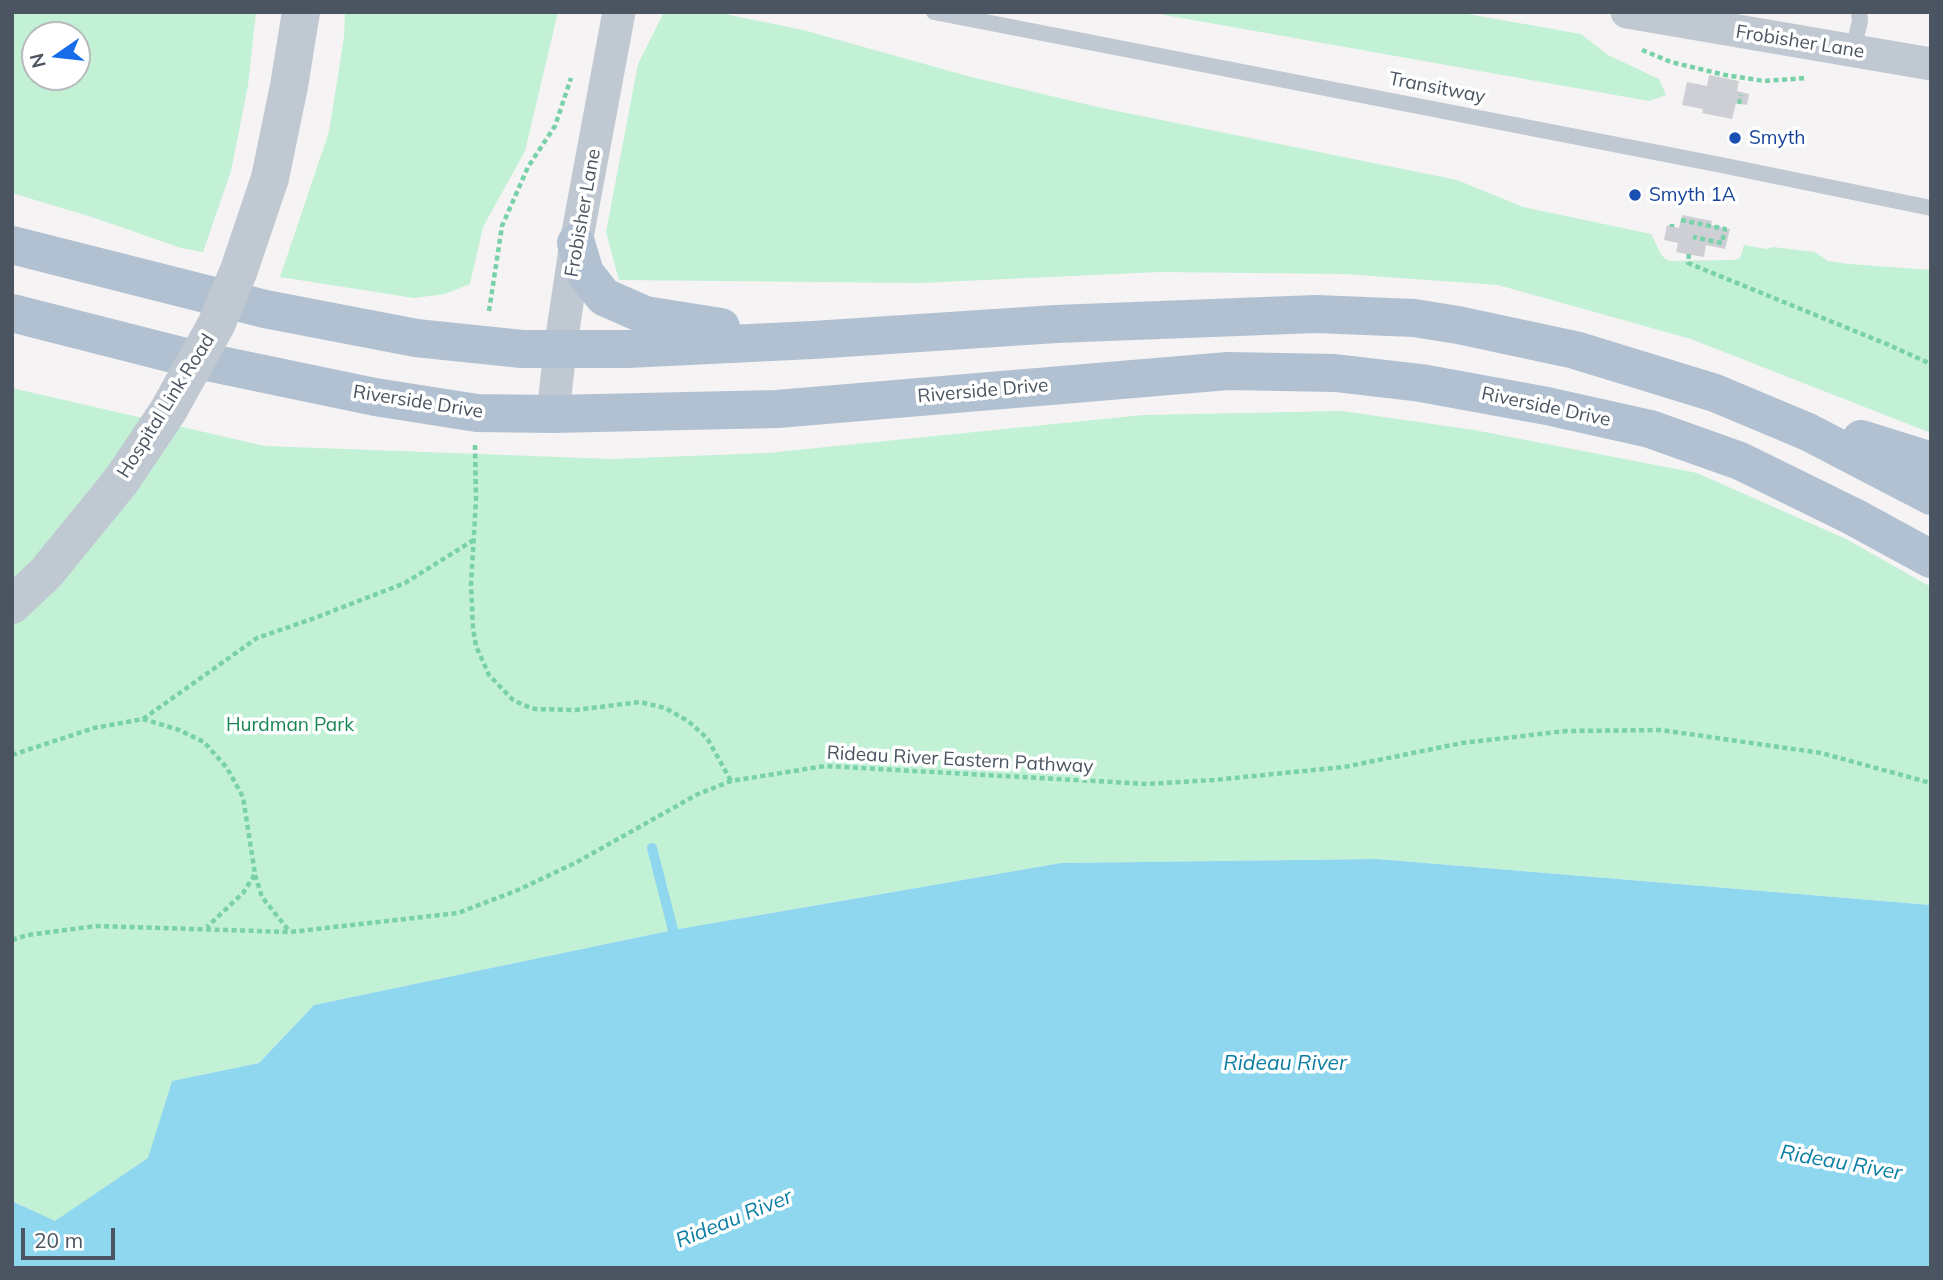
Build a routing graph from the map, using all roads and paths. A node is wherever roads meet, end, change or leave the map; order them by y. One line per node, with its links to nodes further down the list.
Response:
1 (301, 12): 30 (street, Hospital Link Road, bridge)
2 (619, 12): 15 (street, Frobisher Lane)
3 (934, 12): 12 (lane, Transitway)
4 (1627, 12): 7 (street, Frobisher Lane)
5 (1859, 12): 7 (lane)
6 (1639, 49): 7 (path)
7 (1853, 50): 8 (street, Frobisher Lane)
8 (1931, 64)
9 (572, 76): 18 (path)
10 (1741, 95): 11 (path)
11 (1739, 104)
12 (1931, 208)
13 (1681, 220): 14 (path)
14 (1693, 237)
15 (576, 243): 20 (main road); 21 (street, Frobisher Lane)
16 (12, 245): 21 (main road)
17 (1689, 254): 22 (path)
18 (489, 311)
19 (12, 313): 24 (main road, Riverside Drive)
20 (813, 340): 21 (main road); 23 (main road)
21 (559, 350): 24 (street, Frobisher Lane)
22 (1931, 365)
23 (1715, 393): 26 (main road); 27 (main road)
24 (553, 414): 29 (main road, Riverside Drive)
25 (474, 447): 28 (path)
26 (1931, 461)
27 (1931, 496)
28 (472, 541): 31 (path); 33 (path)
29 (1931, 559)
30 (12, 605)
31 (143, 719): 32 (path); 35 (path)
32 (12, 755)
33 (731, 781): 34 (path, Rideau River Eastern Pathway); 37 (path, Rideau River Eastern Pathway)
34 (1931, 783)
35 (255, 874): 36 (path); 37 (path)
36 (206, 928): 37 (path, Rideau River Eastern Pathway); 38 (path, Rideau River Eastern Pathway)
37 (290, 932)
38 (12, 940)

